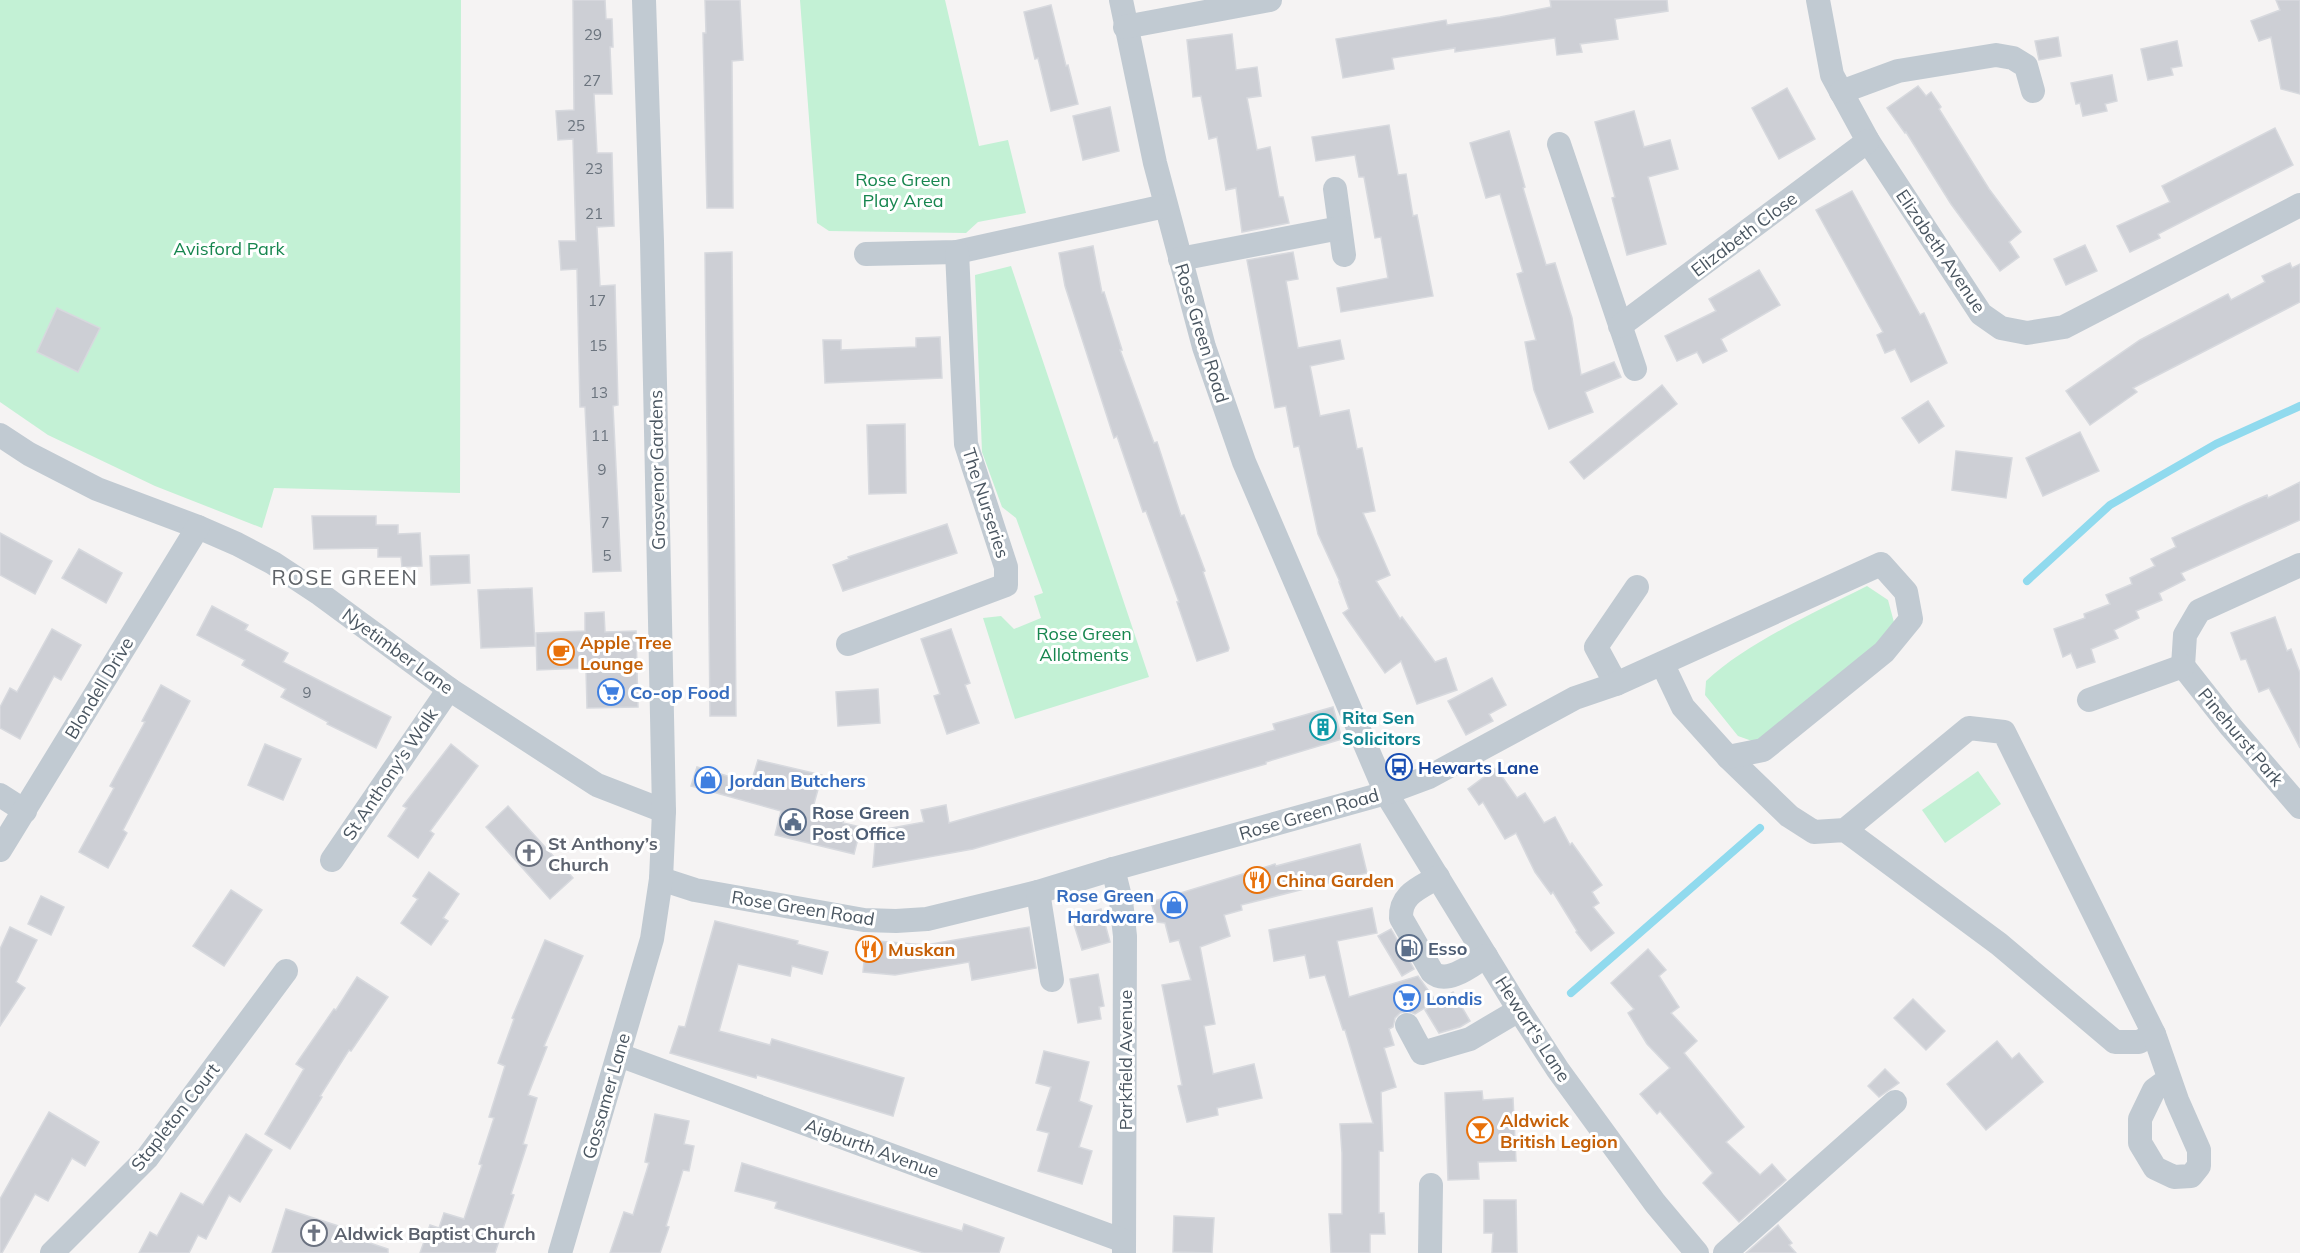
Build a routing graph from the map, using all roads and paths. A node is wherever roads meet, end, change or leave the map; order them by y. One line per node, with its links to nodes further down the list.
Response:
1 (644, 0): 35 (street, Grosvenor Gardens)
2 (1121, 0): 5 (street, Rose Green Road)
3 (1270, 0): 5 (street)
4 (1818, 0): 7 (street, Elizabeth Avenue)
5 (1125, 27): 12 (street, Rose Green Road)
6 (2033, 91): 7 (street)
7 (1841, 92): 8 (street, Elizabeth Avenue)
8 (1868, 141): 11 (street, Elizabeth Avenue); 18 (street, Elizabeth Close)
9 (1559, 144): 18 (street)
10 (1335, 189): 13 (street)
11 (2300, 206)
12 (1165, 207): 14 (street); 17 (street, Rose Green Road)
13 (1340, 228): 16 (street); 17 (street)
14 (957, 252): 15 (street); 24 (street, The Nurseries)
15 (866, 254)
16 (1344, 255)
17 (1180, 259): 31 (street, Rose Green Road)
18 (1620, 326): 19 (street)
19 (1635, 369)
20 (0, 435): 21 (street, Nyetimber Lane)
21 (198, 527): 28 (street, Nyetimber Lane); 34 (street, Blondell Drive)
22 (2300, 566): 26 (street)
23 (1637, 587): 27 (street)
24 (848, 644)
25 (1662, 663): 27 (street); 30 (street); 30 (street)
26 (2183, 666): 29 (street); 33 (street, Pinehurst Park)
27 (1616, 684): 31 (street)
28 (449, 689): 35 (street, Nyetimber Lane); 38 (street, St Anthony's Walk)
29 (2089, 700)
30 (1728, 757): 36 (street)
31 (1386, 793): 39 (street, Rose Green Road); 40 (street, Hewart's Lane)
32 (0, 795): 34 (street)
33 (2300, 807)
34 (25, 811): 37 (street, Blondell Drive)
35 (664, 811): 41 (street, Grosvenor Gardens)
36 (1845, 830): 49 (street); 49 (street)
37 (0, 849)
38 (332, 860)
39 (1113, 869): 42 (street, Rose Green Road); 54 (street, Parkfield Avenue)
40 (1438, 877): 44 (street, Hewart's Lane); 44 (street)
41 (661, 879): 42 (street, Rose Green Road); 43 (street, Grosvenor Gardens)
42 (1038, 892): 46 (street)
43 (652, 939): 50 (street, Gossamer Lane)
44 (1486, 956): 47 (street, Hewart's Lane)
45 (286, 971): 55 (street, Stapleton Court)
46 (1052, 980)
47 (1519, 1010): 48 (street); 58 (street, Hewart's Lane)
48 (1407, 1025)
49 (2154, 1034): 51 (street)
50 (619, 1055): 54 (street, Aigburth Avenue); 56 (street, Gossamer Lane)
51 (2169, 1079)
52 (1895, 1102): 59 (street)
53 (1431, 1185): 57 (street)
54 (1124, 1247)
55 (52, 1253)
56 (560, 1253)
57 (1430, 1253)
58 (1697, 1253)
59 (1725, 1253)

